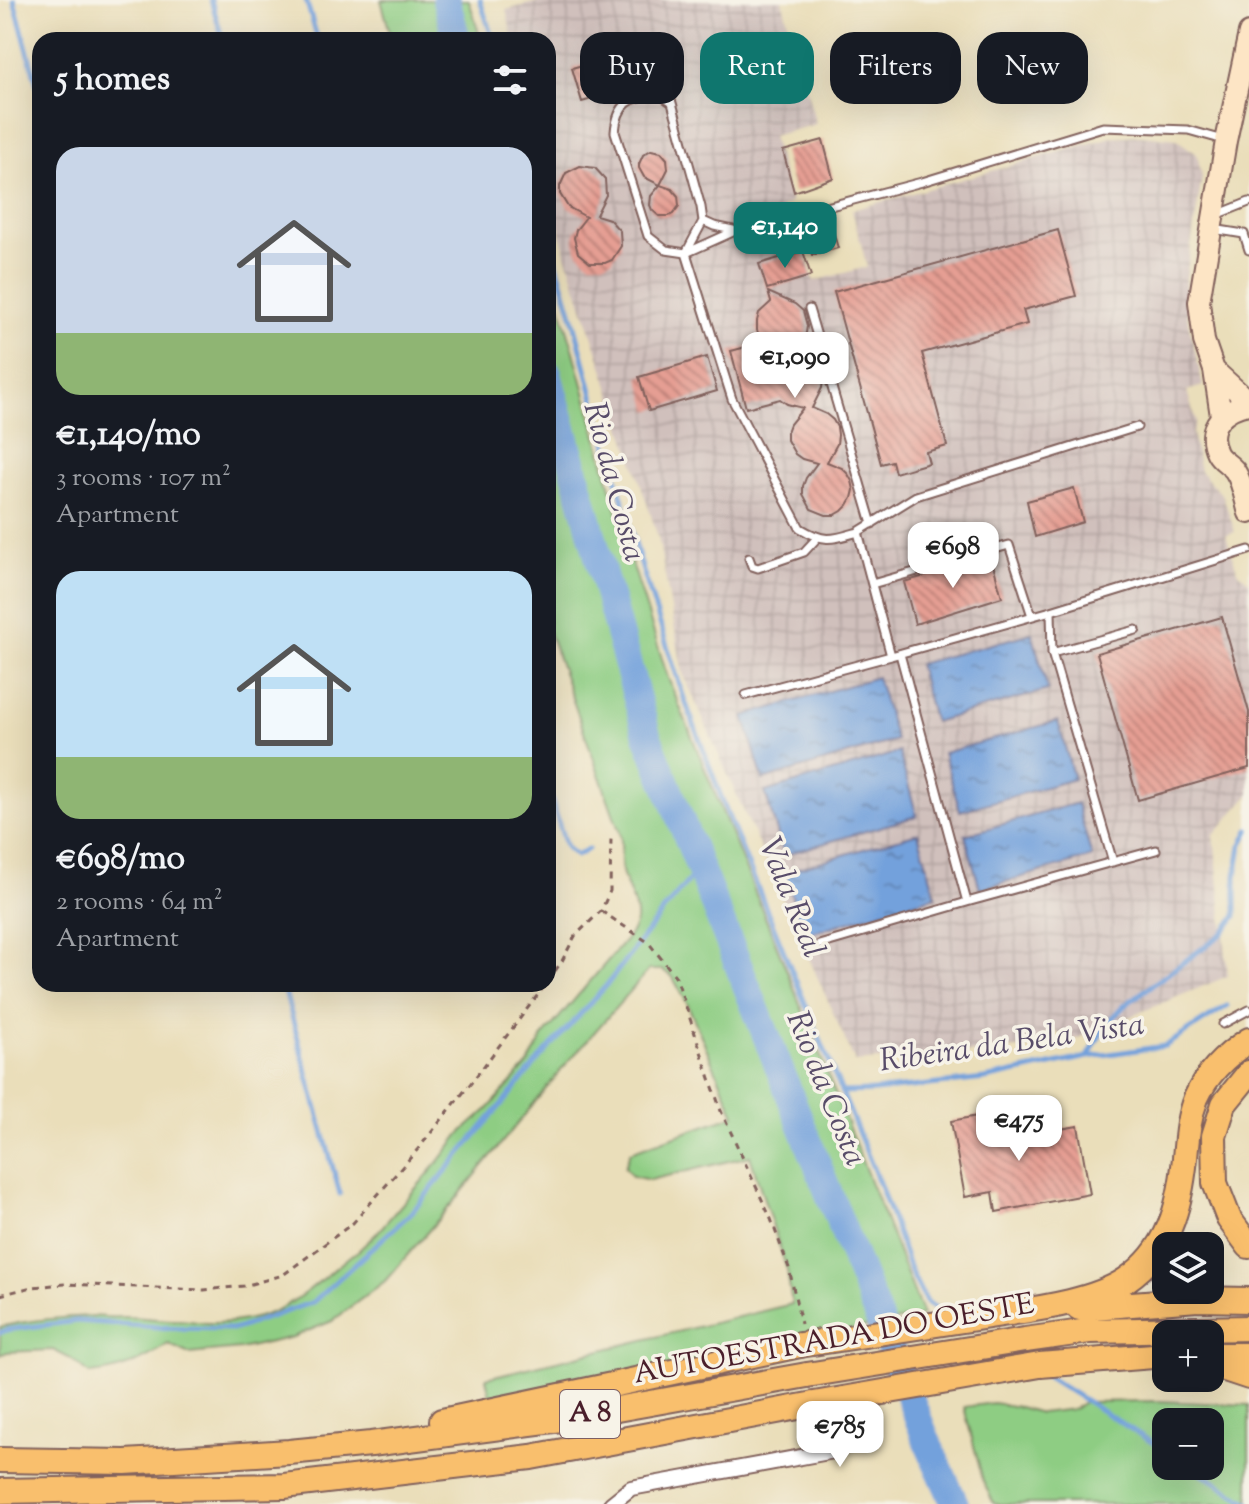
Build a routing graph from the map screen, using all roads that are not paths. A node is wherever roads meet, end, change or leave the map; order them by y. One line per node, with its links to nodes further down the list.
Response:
1 (1249, 33): 4 (main road)
2 (625, 104): 10 (lane)
3 (672, 104): 6 (lane)
4 (1226, 141): 7 (main road); 8 (lane)
5 (1249, 202): 7 (lane)
6 (703, 221): 8 (lane); 10 (lane)
7 (1212, 223): 9 (lane); 12 (main road)
8 (735, 231): 10 (lane)
9 (1249, 250)
10 (686, 253): 20 (lane)
11 (809, 309): 18 (lane)
12 (1214, 370): 13 (main road); 14 (main road)
13 (1249, 403): 14 (main road)
14 (1221, 416): 16 (main road)
15 (1137, 427): 18 (lane)
16 (1242, 471): 17 (main road)
17 (1249, 513)
18 (872, 524): 19 (lane)
19 (858, 532): 20 (lane); 23 (lane)
20 (817, 538): 22 (lane)
21 (1249, 550): 24 (lane)
22 (749, 558)
23 (872, 584): 25 (lane); 29 (lane)
24 (1051, 611): 25 (lane); 27 (lane)
25 (1032, 616): 28 (lane)
26 (1136, 630): 27 (lane)
27 (1052, 653): 32 (lane)
28 (900, 654): 29 (lane); 33 (lane)
29 (891, 656): 30 (lane)
30 (746, 695)
31 (1156, 850): 32 (lane)
32 (1113, 862): 33 (lane)
33 (967, 902): 34 (lane)
34 (819, 945)
35 (1249, 1010): 36 (lane)
36 (1223, 1024)
37 (1249, 1040): 41 (highway)
38 (1249, 1073): 39 (highway)
39 (1249, 1246)
40 (1249, 1300): 41 (highway)
41 (1045, 1308): 49 (highway, bridge)
42 (1249, 1328): 49 (highway, AUTOESTRADA DO OESTE / A 8, bridge)
43 (1224, 1355): 44 (highway)
44 (1249, 1355)
45 (1152, 1356): 51 (highway, AUTOESTRADA DO OESTE / A 8, bridge)
46 (1224, 1369): 47 (highway)
47 (1249, 1377)
48 (848, 1429): 52 (street)
49 (371, 1444): 50 (highway, AUTOESTRADA DO OESTE / A 8)
50 (0, 1460)
51 (0, 1491)
52 (611, 1504)

